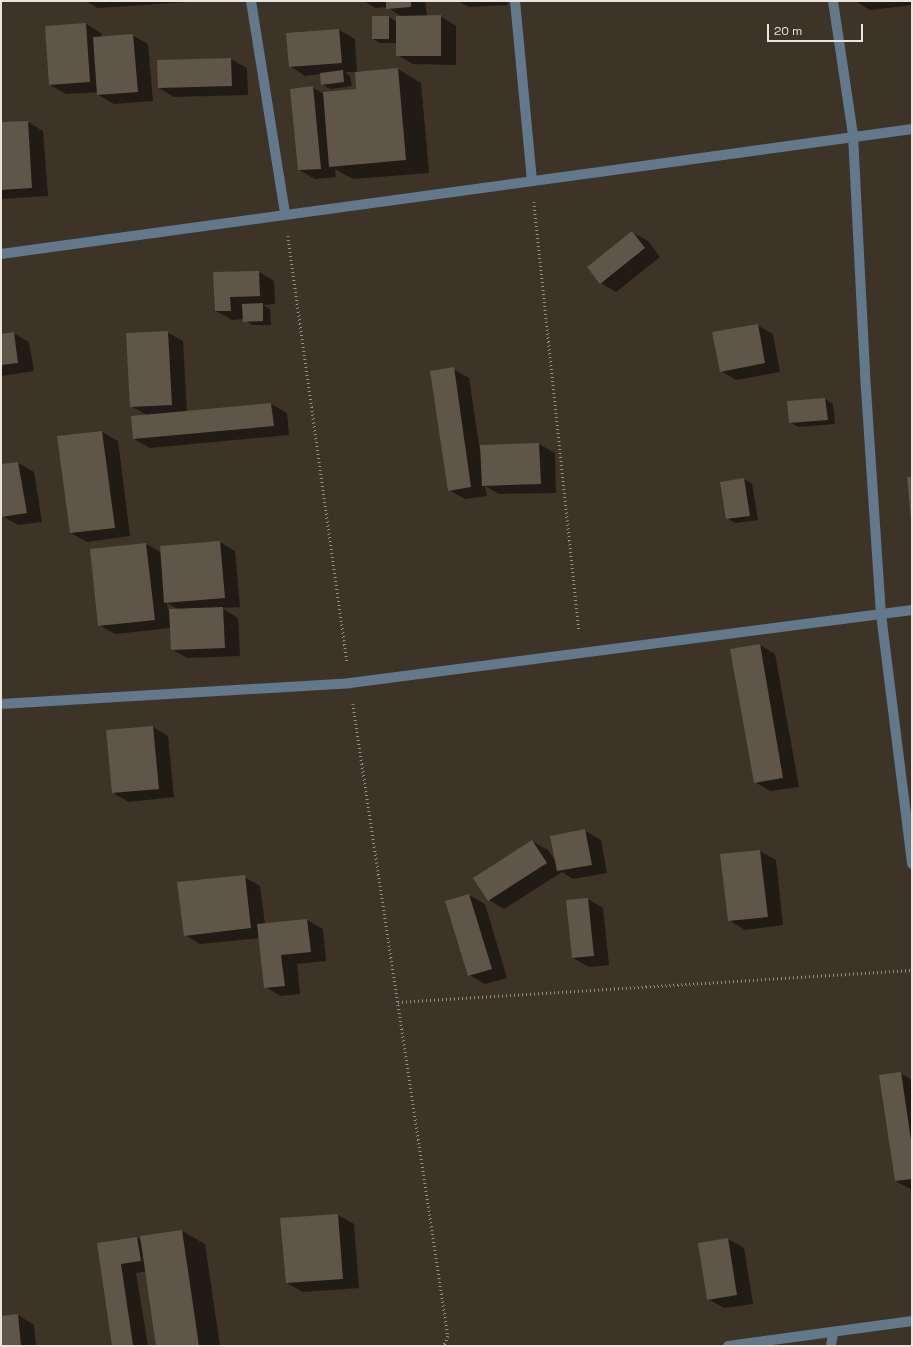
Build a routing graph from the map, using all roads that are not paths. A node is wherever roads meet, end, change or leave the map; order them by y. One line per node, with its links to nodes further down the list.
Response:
1 (251, 1): 7 (street)
2 (515, 1): 6 (street)
3 (833, 1): 5 (street)
4 (912, 129): 5 (street)
5 (853, 135): 6 (street); 10 (street)
6 (532, 181): 7 (street)
7 (285, 214): 8 (street)
8 (1, 254)
9 (912, 610): 10 (street)
10 (881, 614): 11 (street); 12 (street)
11 (1, 704)
12 (912, 864)
13 (912, 1321): 14 (street)
14 (833, 1333): 15 (street); 16 (street)
15 (728, 1346)
16 (831, 1346)

